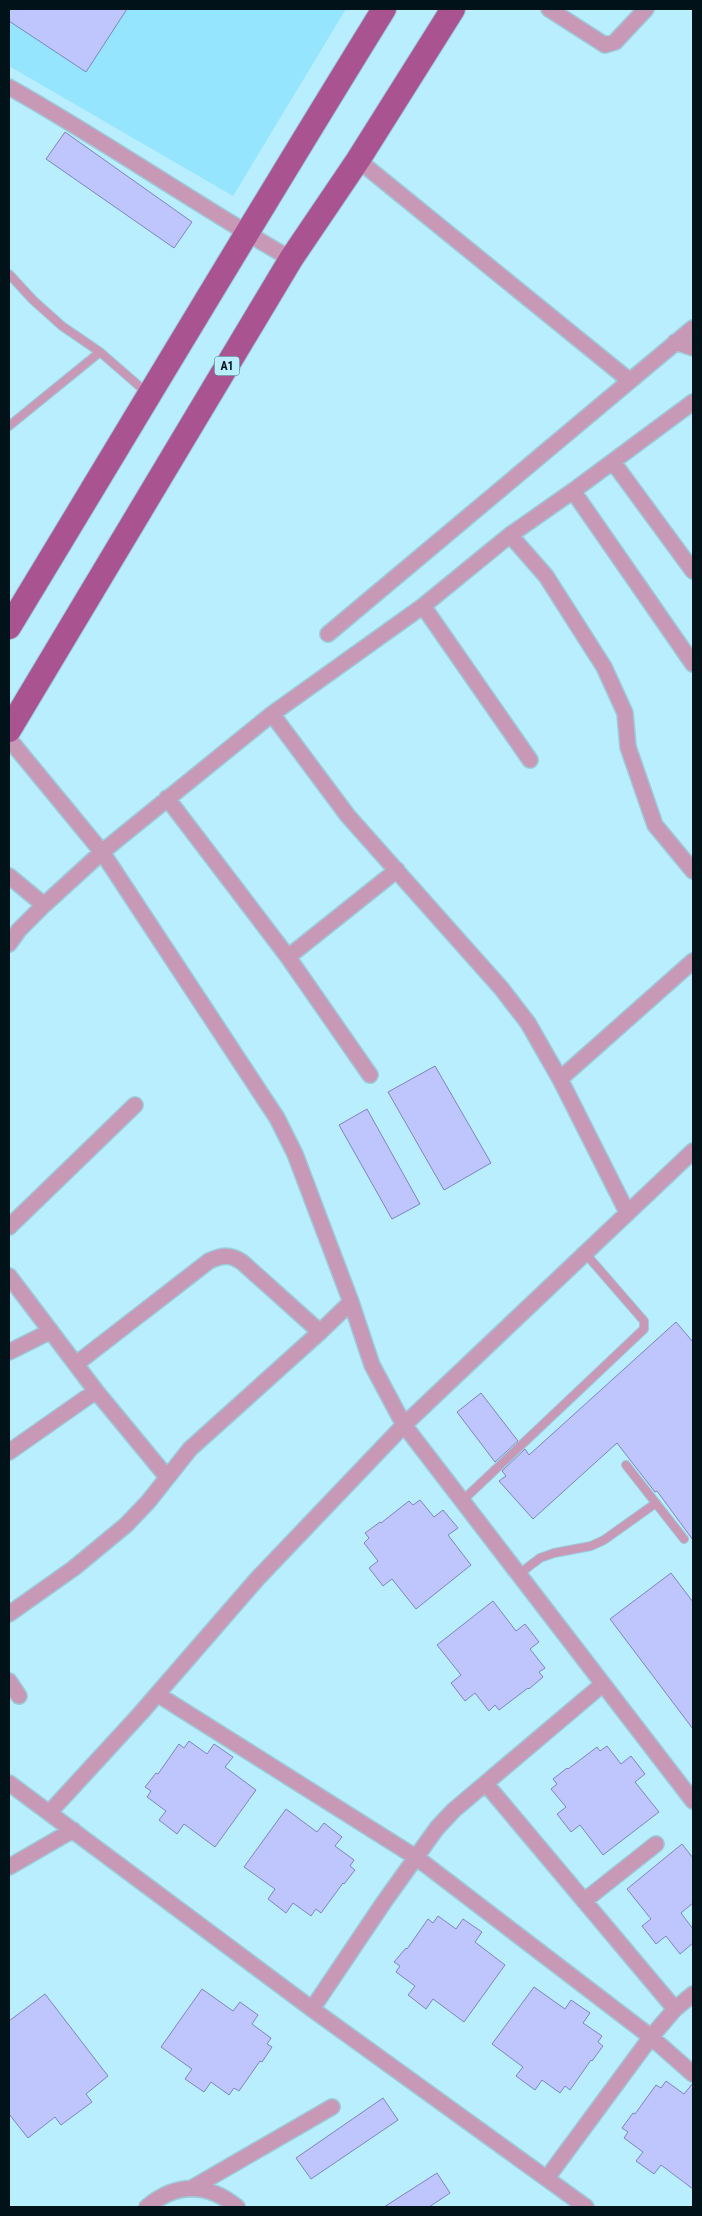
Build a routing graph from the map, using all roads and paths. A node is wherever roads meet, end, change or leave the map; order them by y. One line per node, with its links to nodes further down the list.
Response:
1 (384, 9): 7 (main road)
2 (454, 9): 6 (main road, A1)
3 (548, 9): 4 (street)
4 (646, 9)
5 (9, 87): 7 (street)
6 (358, 160): 8 (main road, A1); 14 (street)
7 (245, 233): 8 (street); 15 (main road)
8 (291, 259): 27 (main road, A1)
9 (9, 274): 13 (lane)
10 (693, 328): 11 (street)
11 (675, 342): 12 (street); 14 (street)
12 (693, 348)
13 (100, 352): 15 (lane); 17 (lane)
14 (630, 381): 24 (street)
15 (150, 395): 23 (main road)
16 (691, 409): 18 (street)
17 (9, 426)
18 (613, 462): 19 (street); 21 (street)
19 (573, 491): 20 (street); 25 (street)
20 (510, 535): 22 (street); 33 (street)
21 (693, 571)
22 (423, 606): 26 (street); 29 (street)
23 (9, 627)
24 (328, 634)
25 (693, 664)
26 (272, 714): 30 (street); 32 (street)
27 (9, 730)
28 (9, 739): 31 (street)
29 (530, 760)
30 (167, 798): 31 (street); 37 (street)
31 (102, 852): 35 (street); 47 (street)
32 (397, 870): 37 (street); 40 (street)
33 (693, 871)
34 (9, 876): 35 (street)
35 (44, 905): 36 (street)
36 (9, 944)
37 (288, 957): 39 (street)
38 (693, 961): 40 (street)
39 (370, 1076)
40 (560, 1079): 43 (street)
41 (135, 1105): 44 (street)
42 (693, 1152): 43 (street)
43 (628, 1212): 45 (street)
44 (9, 1227)
45 (585, 1253): 53 (street); 57 (lane)
46 (9, 1276): 48 (street)
47 (351, 1302): 49 (street); 53 (street)
48 (51, 1331): 50 (street); 51 (street)
49 (320, 1332): 51 (street); 56 (street)
50 (9, 1352)
51 (76, 1364): 52 (street)
52 (96, 1391): 54 (street); 56 (street)
53 (404, 1425): 57 (street); 64 (street)
54 (9, 1452)
55 (626, 1465): 58 (lane)
56 (167, 1477): 61 (street)
57 (462, 1501): 60 (street)
58 (656, 1503): 59 (lane); 60 (lane)
59 (684, 1539)
60 (519, 1574): 63 (street)
61 (9, 1614)
62 (9, 1681): 65 (street)
63 (603, 1684): 67 (street); 68 (street)
64 (157, 1694): 69 (street); 72 (street)
65 (19, 1696)
66 (9, 1783): 69 (street)
67 (486, 1784): 72 (street); 74 (street)
68 (693, 1799)
69 (49, 1813): 70 (street)
70 (72, 1830): 73 (street); 76 (street)
71 (656, 1844): 74 (street)
72 (417, 1858): 76 (street); 78 (street)
73 (9, 1867)
74 (584, 1901): 77 (street)
75 (693, 1994): 77 (street)
76 (312, 2009): 81 (street)
77 (674, 2009): 78 (street)
78 (652, 2037): 79 (street); 81 (street)
79 (693, 2074)
80 (332, 2107): 82 (street)
81 (546, 2178): 85 (street)
82 (192, 2188): 83 (street); 84 (street)
83 (147, 2207)
84 (237, 2207)
85 (586, 2207)

